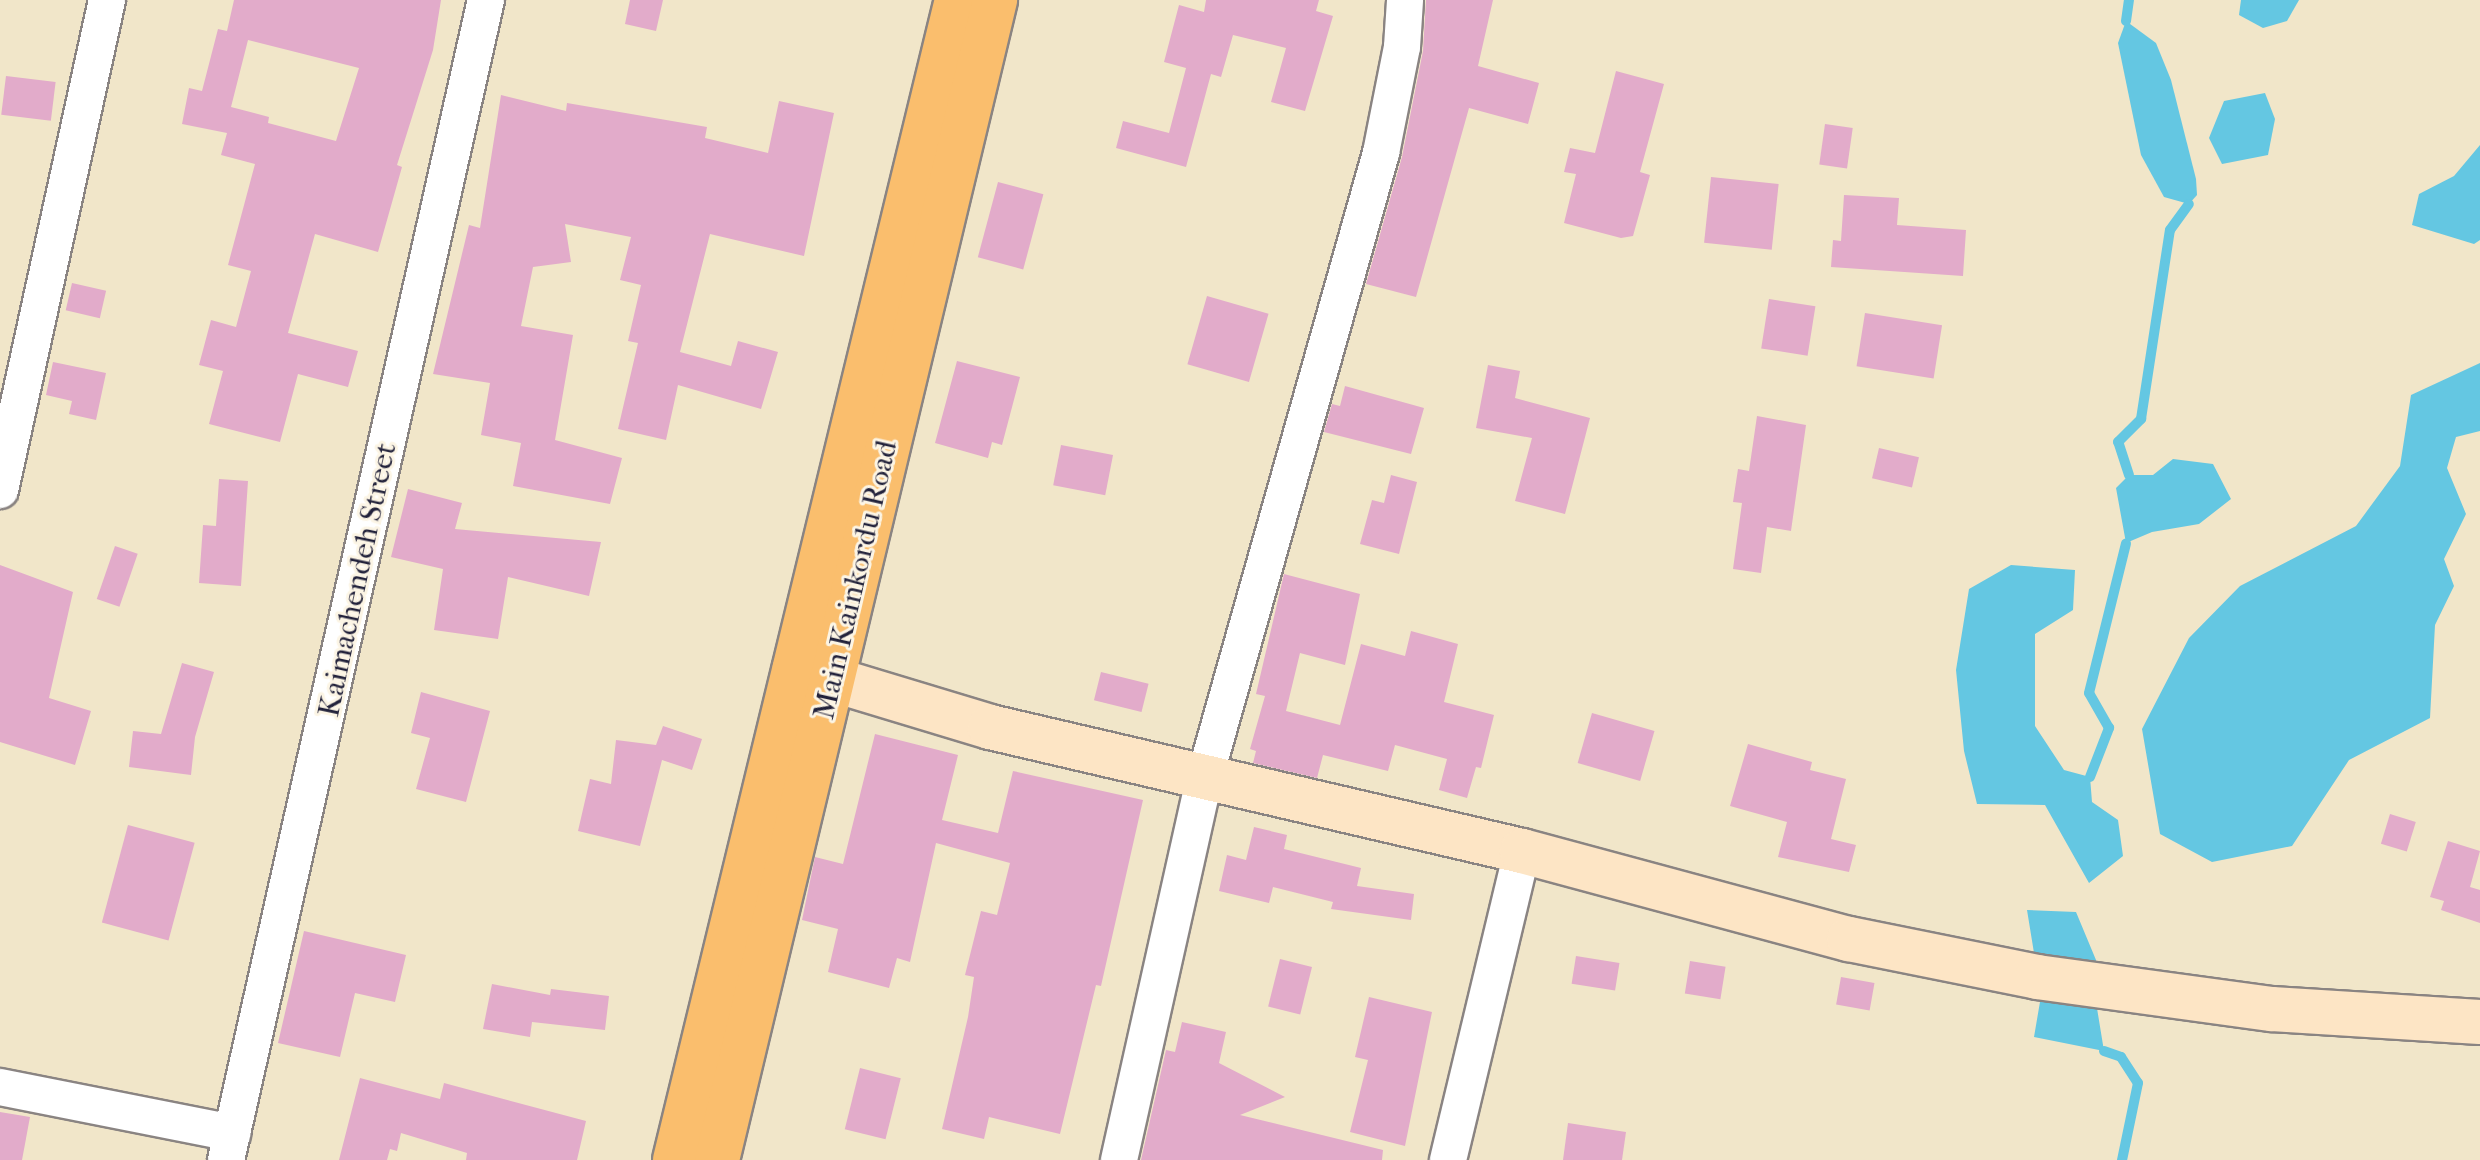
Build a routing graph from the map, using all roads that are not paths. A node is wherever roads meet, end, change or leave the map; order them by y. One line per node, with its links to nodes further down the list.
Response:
1 (107, 0): 5 (street)
2 (486, 0): 12 (street, Kaimachendeh Street)
3 (1405, 0): 7 (street)
4 (974, 6): 6 (main road)
5 (0, 490)
6 (813, 674): 7 (main road); 11 (main road)
7 (1204, 780): 8 (main road); 13 (street)
8 (1522, 851): 9 (main road); 14 (street)
9 (2480, 1022)
10 (0, 1087): 12 (street)
11 (699, 1146)
12 (229, 1147)
13 (1119, 1160)
14 (1448, 1160)

